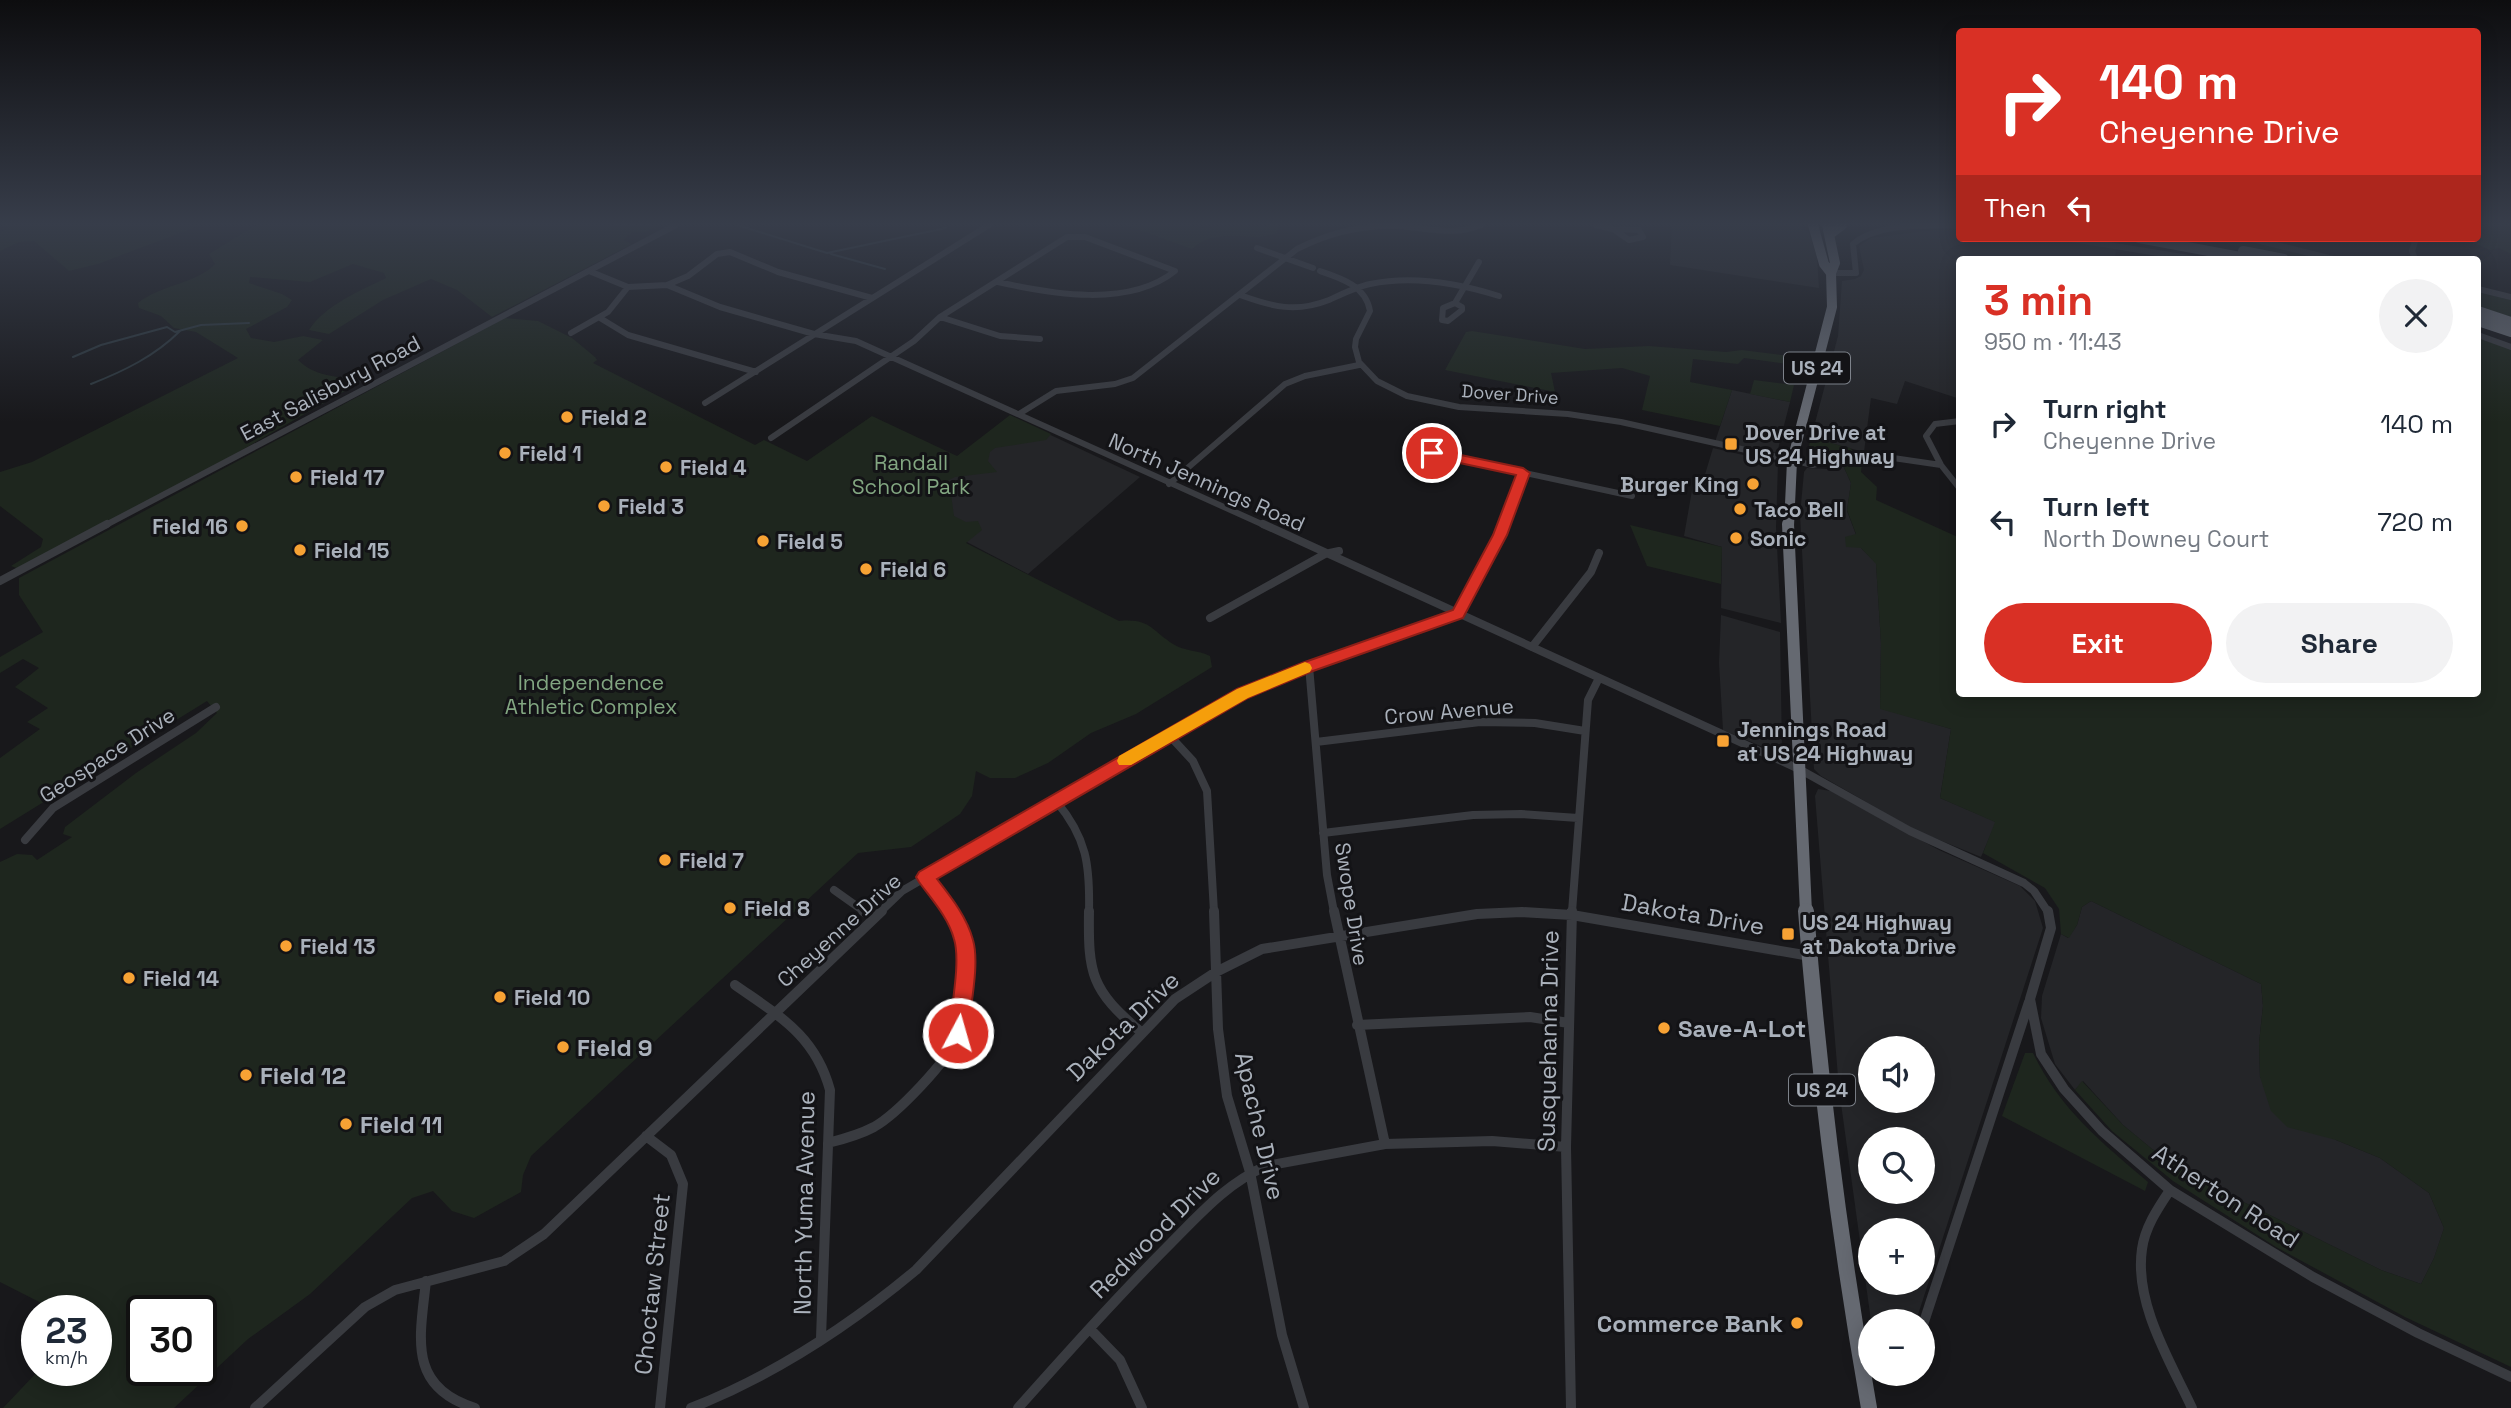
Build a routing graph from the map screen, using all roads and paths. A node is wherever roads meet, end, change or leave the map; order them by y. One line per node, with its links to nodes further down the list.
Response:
1 (552, 291): 49 (street, East Salisbury Road)
2 (624, 291): 23 (street)
3 (681, 291): 28 (street, North Jennings Road)
4 (846, 291): 19 (street)
5 (884, 291): 19 (street)
6 (984, 291): 22 (street)
7 (1039, 291): 8 (street)
8 (1113, 291)
9 (1245, 291): 16 (street)
10 (1350, 291): 16 (street)
11 (1360, 291): 33 (street)
12 (1463, 291): 20 (street)
13 (1483, 291): 17 (street)
14 (1832, 291): 40 (highway, US 24)
15 (2485, 291): 18 (street)
16 (1240, 295): 36 (street)
17 (1499, 296)
18 (2511, 297)
19 (872, 298): 28 (street)
20 (1455, 303)
21 (2481, 312): 24 (highway)
22 (940, 317): 30 (street); 32 (street)
23 (600, 318): 27 (street); 34 (street)
24 (2511, 321)
25 (2481, 322): 26 (highway)
26 (2511, 332)
27 (571, 333)
28 (814, 334): 32 (street, North Jennings Road); 34 (street)
29 (2481, 336): 31 (street)
30 (1040, 339)
31 (2511, 347)
32 (893, 356): 36 (street, North Jennings Road); 38 (street)
33 (1359, 365): 40 (street, Dover Drive); 43 (street)
34 (756, 372): 35 (street)
35 (705, 403)
36 (1019, 414): 43 (street, North Jennings Road)
37 (1956, 421): 41 (street)
38 (771, 438)
39 (1409, 448): 42 (street)
40 (1792, 461): 41 (street, Dover Drive); 59 (highway, US 24)
41 (1941, 465): 44 (street)
42 (1523, 473): 45 (street); 50 (street)
43 (1169, 484): 48 (street, North Jennings Road)
44 (1956, 484)
45 (1632, 495)
46 (1339, 551): 48 (street)
47 (1599, 553): 52 (street)
48 (1325, 554): 50 (street, North Jennings Road); 51 (street)
49 (0, 581)
50 (1458, 614): 52 (street, North Jennings Road); 53 (street, Cheyenne Drive)
51 (1210, 618)
52 (1532, 647): 54 (street, North Jennings Road)
53 (1310, 666): 57 (street, Cheyenne Drive); 58 (street, Swope Drive)
54 (1599, 678): 56 (street, Susquehanna Drive); 59 (street, North Jennings Road)
55 (216, 707): 63 (street, Geospace Drive)
56 (1585, 731): 58 (street, Crow Avenue); 61 (street, Susquehanna Drive)
57 (1169, 735): 60 (street, Cheyenne Drive); 70 (street, Apache Drive)
58 (1316, 742): 62 (street, Swope Drive)
59 (1799, 769): 69 (highway, US 24); 72 (street, Atherton Road)
60 (1056, 801): 64 (street, Cheyenne Drive); 76 (street)
61 (1578, 818): 62 (street); 66 (street, Susquehanna Drive)
62 (1323, 833): 68 (street, Swope Drive)
63 (25, 840)
64 (925, 877): 67 (street, Cheyenne Drive); 78 (street)
65 (834, 890): 67 (street)
66 (1572, 915): 68 (street, Dakota Drive); 69 (street, Dakota Drive); 74 (street, Susquehanna Drive)
67 (873, 918): 73 (street, Cheyenne Drive)
68 (1338, 936): 70 (street, Dakota Drive); 75 (street, Swope Drive)
69 (1810, 956): 85 (highway, US 24)
70 (1216, 972): 76 (street, Dakota Drive); 81 (street, Apache Drive)
71 (735, 985): 73 (street, North Yuma Avenue)
72 (2030, 999): 82 (street, Atherton Road); 84 (street)
73 (774, 1013): 77 (street, Cheyenne Drive); 78 (street, North Yuma Avenue)
74 (1569, 1023): 75 (street); 80 (street, Susquehanna Drive)
75 (1357, 1025): 79 (street, Swope Drive)
76 (1141, 1032): 87 (street, Dakota Drive)
77 (646, 1136): 83 (street, Cheyenne Drive); 92 (street, Choctaw Street)
78 (828, 1143): 87 (street, North Yuma Avenue)
79 (1385, 1144): 80 (street, Redwood Drive); 81 (street, Redwood Drive)
80 (1566, 1147): 97 (street, Susquehanna Drive)
81 (1250, 1172): 86 (street, Redwood Drive); 96 (street, Apache Drive)
82 (2170, 1190): 88 (street, Atherton Road); 99 (street)
83 (426, 1281): 90 (street, Cheyenne Drive); 91 (street)
84 (1928, 1309)
85 (1858, 1328)
86 (1090, 1329): 94 (street, Redwood Drive); 95 (street)
87 (821, 1338): 93 (street, Dakota Drive)
88 (2511, 1377)
89 (1868, 1386): 98 (highway, US 24)
90 (255, 1408)
91 (475, 1408)
92 (660, 1408)
93 (691, 1408)
94 (1018, 1408)
95 (1142, 1408)
96 (1304, 1408)
97 (1571, 1408)
98 (1869, 1408)
99 (2192, 1408)

